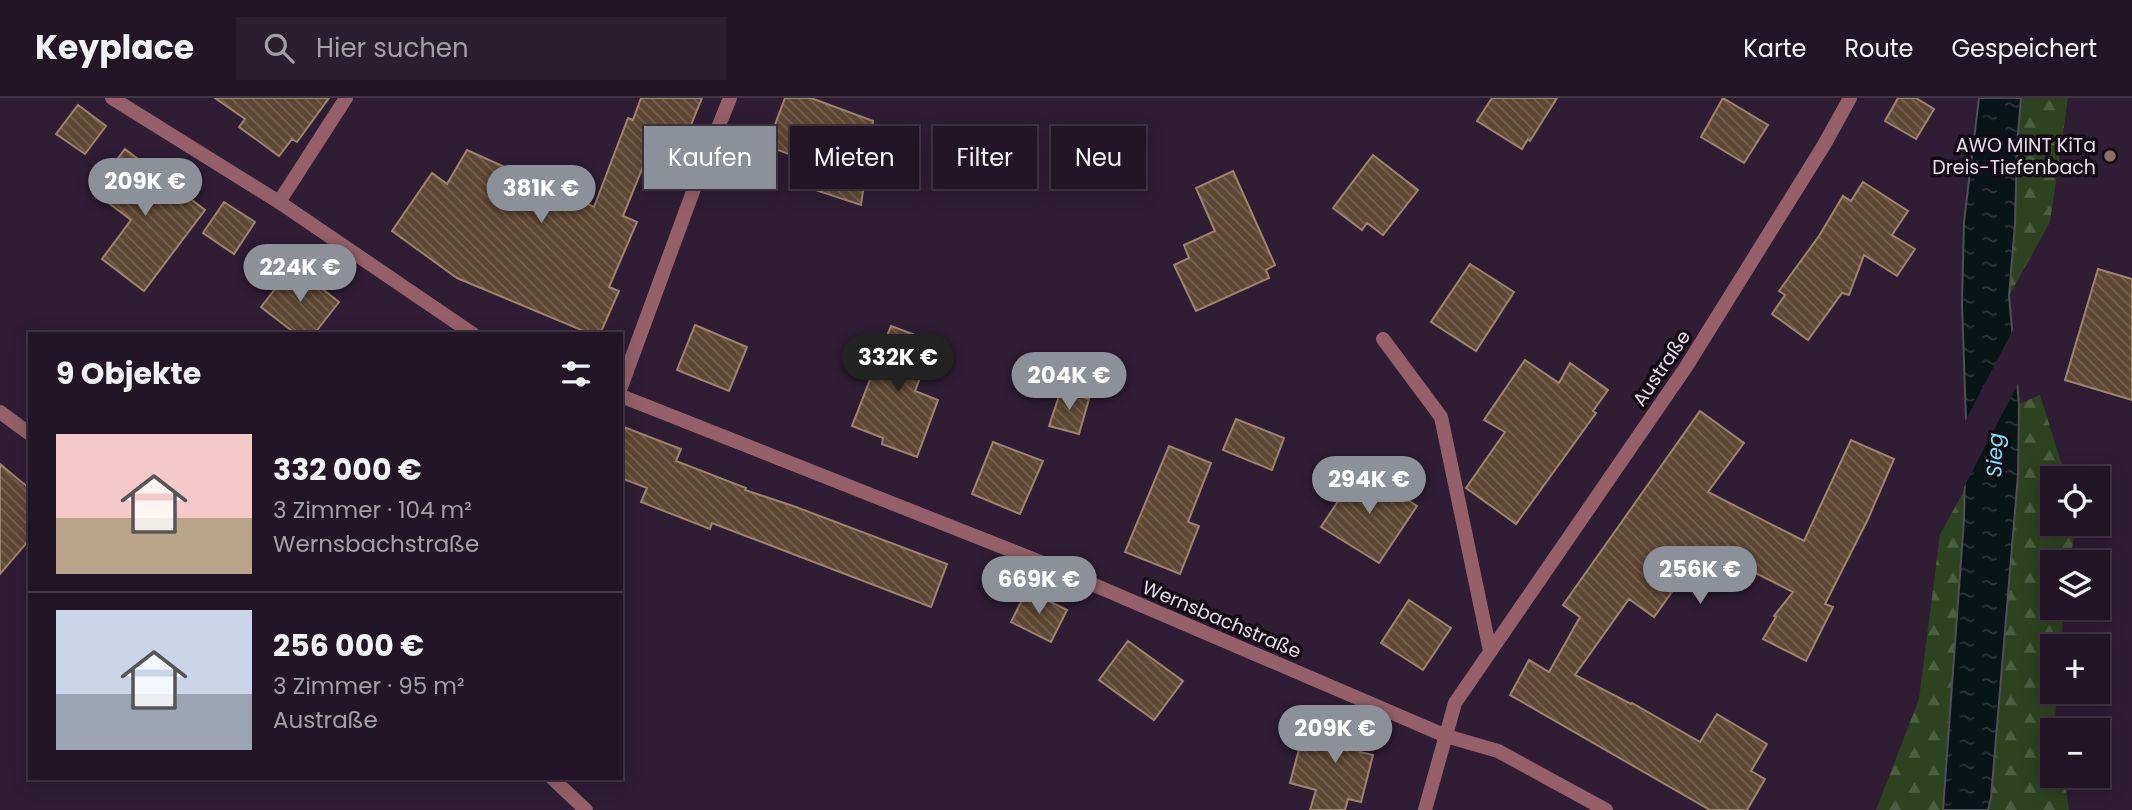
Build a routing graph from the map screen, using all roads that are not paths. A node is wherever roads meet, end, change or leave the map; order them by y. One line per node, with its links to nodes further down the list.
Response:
1 (112, 98): 5 (street)
2 (345, 98): 5 (street)
3 (730, 98): 8 (street)
4 (1850, 98): 12 (street, Austraße)
5 (279, 202): 6 (street)
6 (469, 332)
7 (1383, 339): 12 (street)
8 (623, 382)
9 (623, 397): 13 (street, Wernsbachstraße)
10 (0, 412): 11 (street)
11 (28, 433)
12 (1490, 651): 13 (street, Austraße)
13 (1446, 736): 16 (street, Austraße); 17 (street, Wernsbachstraße)
14 (554, 780): 15 (street)
15 (586, 810)
16 (1425, 810)
17 (1606, 810)

